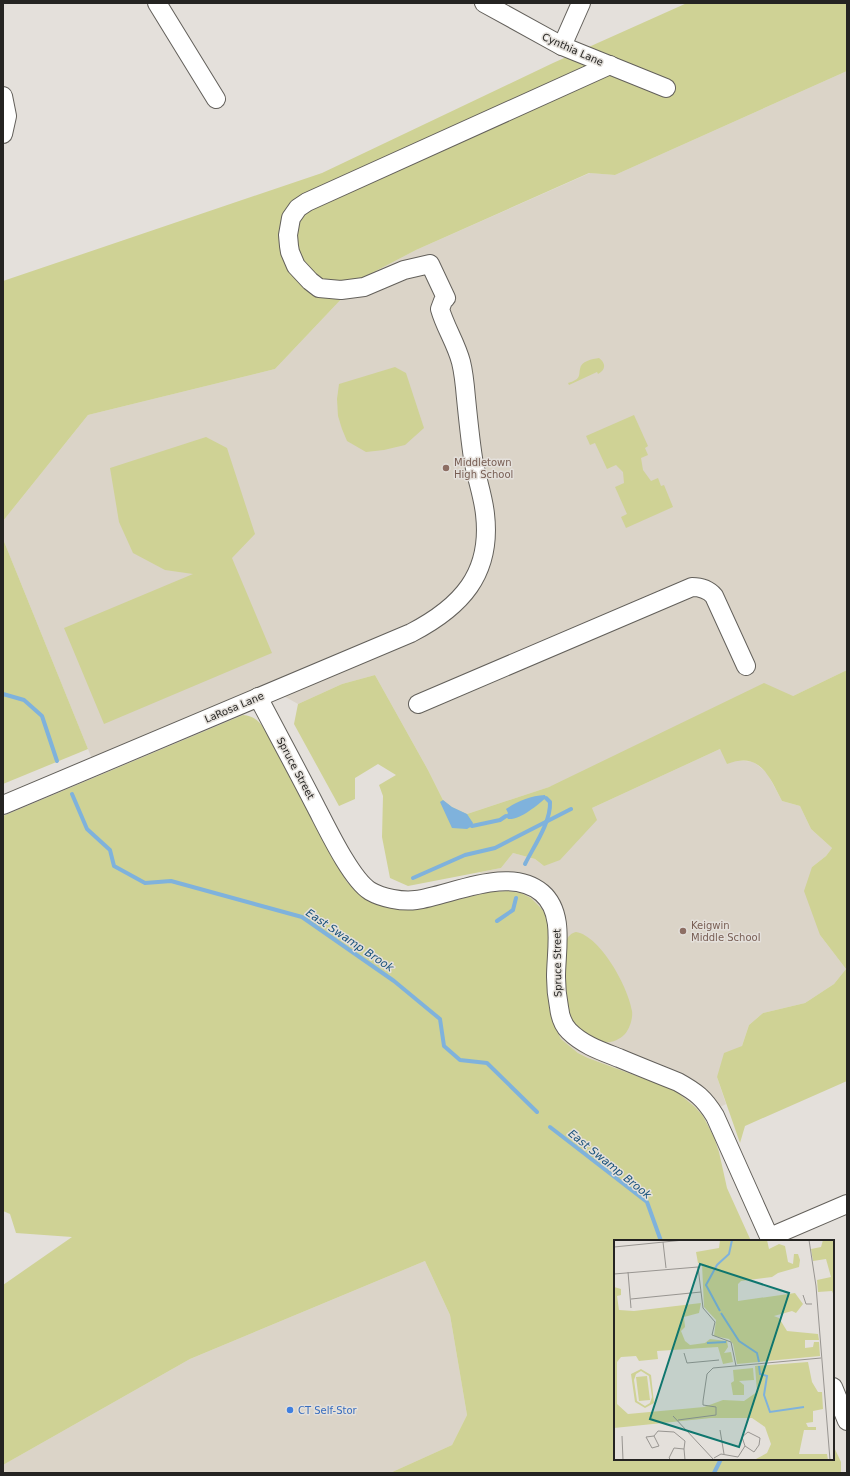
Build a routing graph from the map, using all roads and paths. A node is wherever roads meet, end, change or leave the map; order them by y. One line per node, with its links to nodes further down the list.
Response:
1 (157, 3): 8 (street)
2 (484, 3): 4 (street, Cynthia Lane)
3 (581, 3): 4 (street)
4 (562, 46): 5 (street, Cynthia Lane)
5 (610, 65): 6 (street, Cynthia Lane); 11 (street, LaRosa Lane)
6 (666, 88)
7 (3, 96): 9 (street)
8 (216, 99)
9 (3, 134)
10 (746, 666): 12 (street)
11 (258, 696): 13 (street, LaRosa Lane); 15 (street, Spruce Street)
12 (418, 704)
13 (3, 805)
14 (847, 1204): 15 (street)
15 (771, 1239)
16 (834, 1390): 17 (street)
17 (847, 1421)

